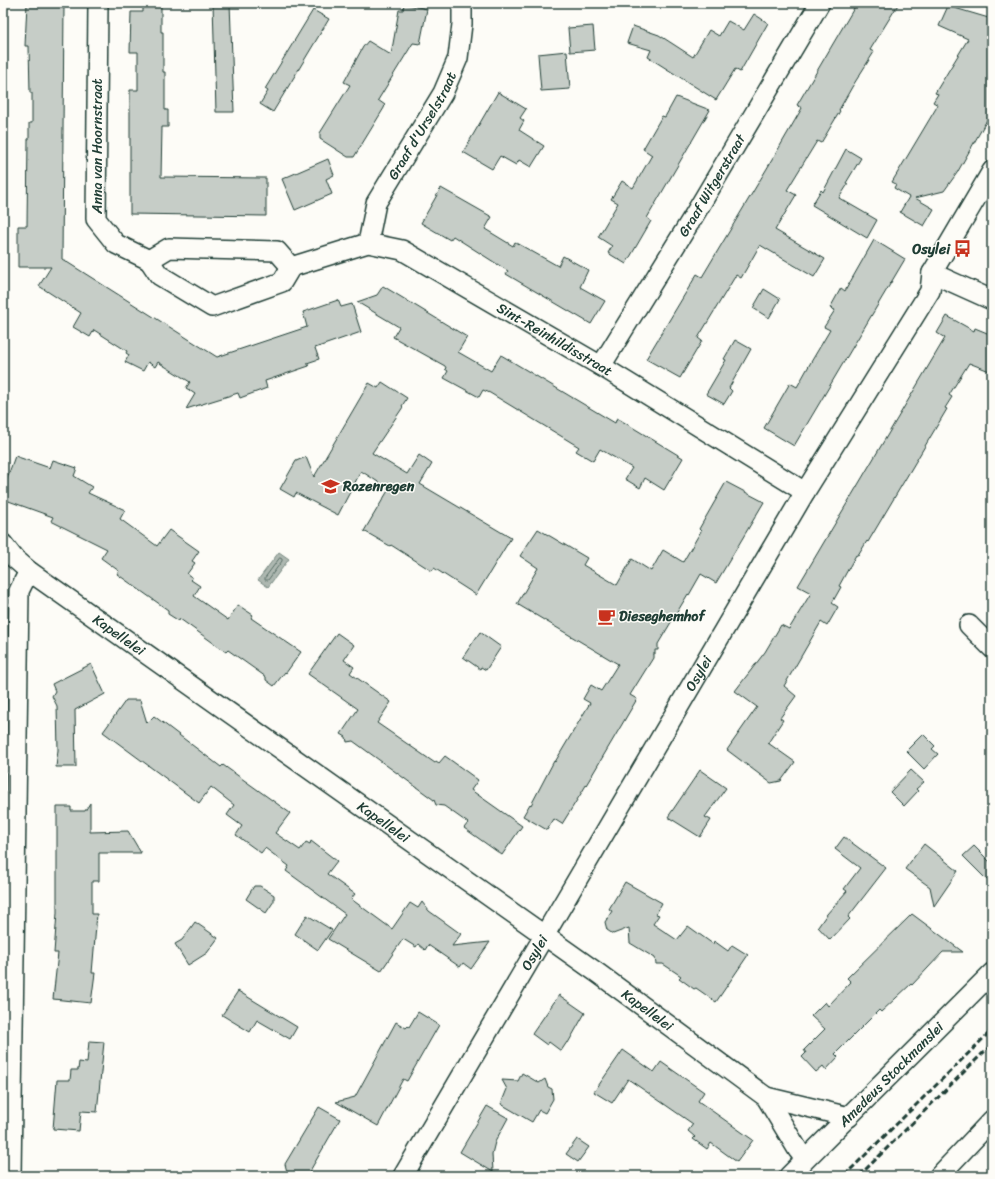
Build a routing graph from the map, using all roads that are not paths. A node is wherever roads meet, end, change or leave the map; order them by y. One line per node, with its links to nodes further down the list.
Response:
1 (98, 3): 6 (street, Anna van Hoornstraat)
2 (462, 3): 5 (street, Graaf d'Urselstraat)
3 (820, 3): 10 (street, Graaf Witgerstraat)
4 (992, 171): 8 (street, Osylei)
5 (368, 243): 7 (street, Sint-Reinhildisstraat); 10 (street, Sint-Reinhildisstraat)
6 (149, 260): 7 (street); 7 (street)
7 (291, 267)
8 (932, 273): 9 (street); 11 (street, Osylei)
9 (992, 300)
10 (601, 366): 11 (street, Sint-Reinhildisstraat)
11 (805, 492): 16 (street, Osylei)
12 (3, 544): 13 (street, Kapellelei)
13 (29, 571): 16 (street, Kapellelei); 22 (street)
14 (969, 625): 15 (street)
15 (992, 648)
16 (544, 936): 18 (street, Kapellelei); 23 (street, Osylei)
17 (992, 973): 19 (street, Amedeus Stockmanslei)
18 (766, 1097): 19 (street, Kapellelei); 21 (street, Kapellelei)
19 (849, 1117): 21 (street, Amedeus Stockmanslei)
20 (992, 1120): 25 (street)
21 (805, 1159): 24 (street, Amedeus Stockmanslei)
22 (11, 1176)
23 (403, 1176)
24 (789, 1176)
25 (939, 1176)

